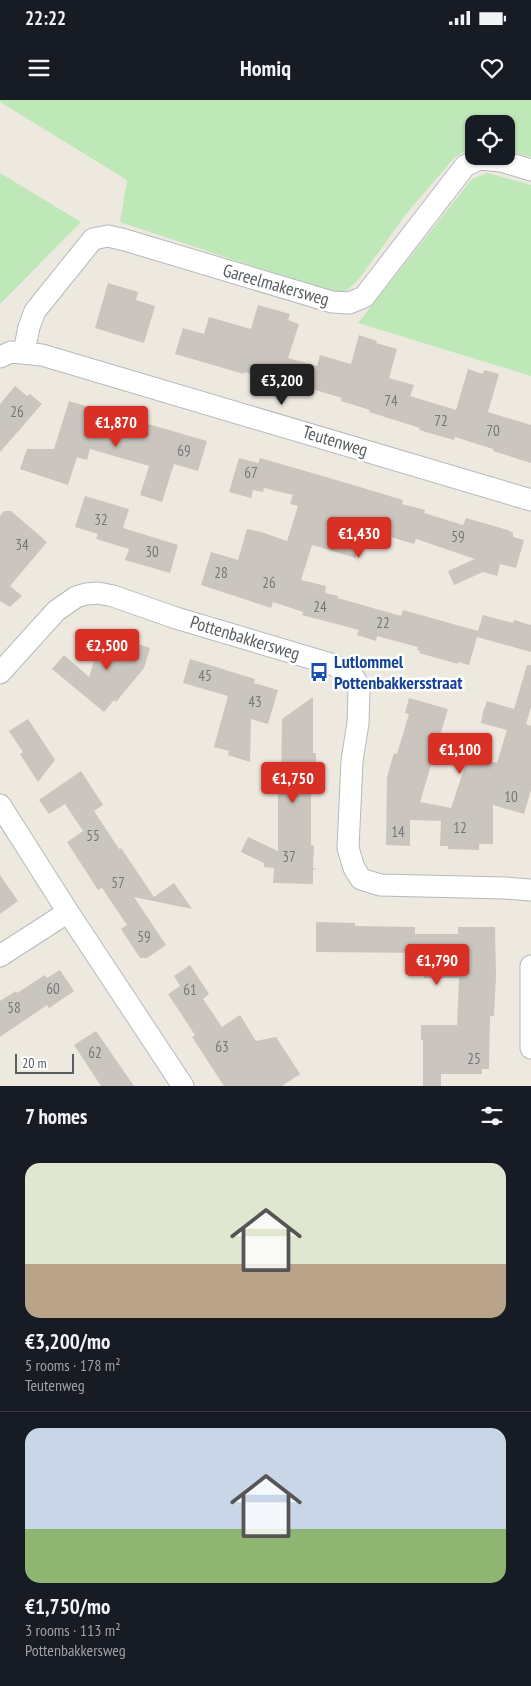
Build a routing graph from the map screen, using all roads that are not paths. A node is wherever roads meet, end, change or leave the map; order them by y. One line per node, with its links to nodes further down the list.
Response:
1 (531, 170): 2 (street, Gareelmakersweg)
2 (24, 352): 3 (street); 4 (street, Teutenweg)
3 (0, 357)
4 (531, 500)
5 (0, 673): 7 (street, Pottenbakkersweg)
6 (0, 805): 8 (street)
7 (531, 890)
8 (68, 912): 9 (street); 12 (street)
9 (0, 956)
10 (531, 966): 11 (street)
11 (531, 1048)
12 (182, 1086)

